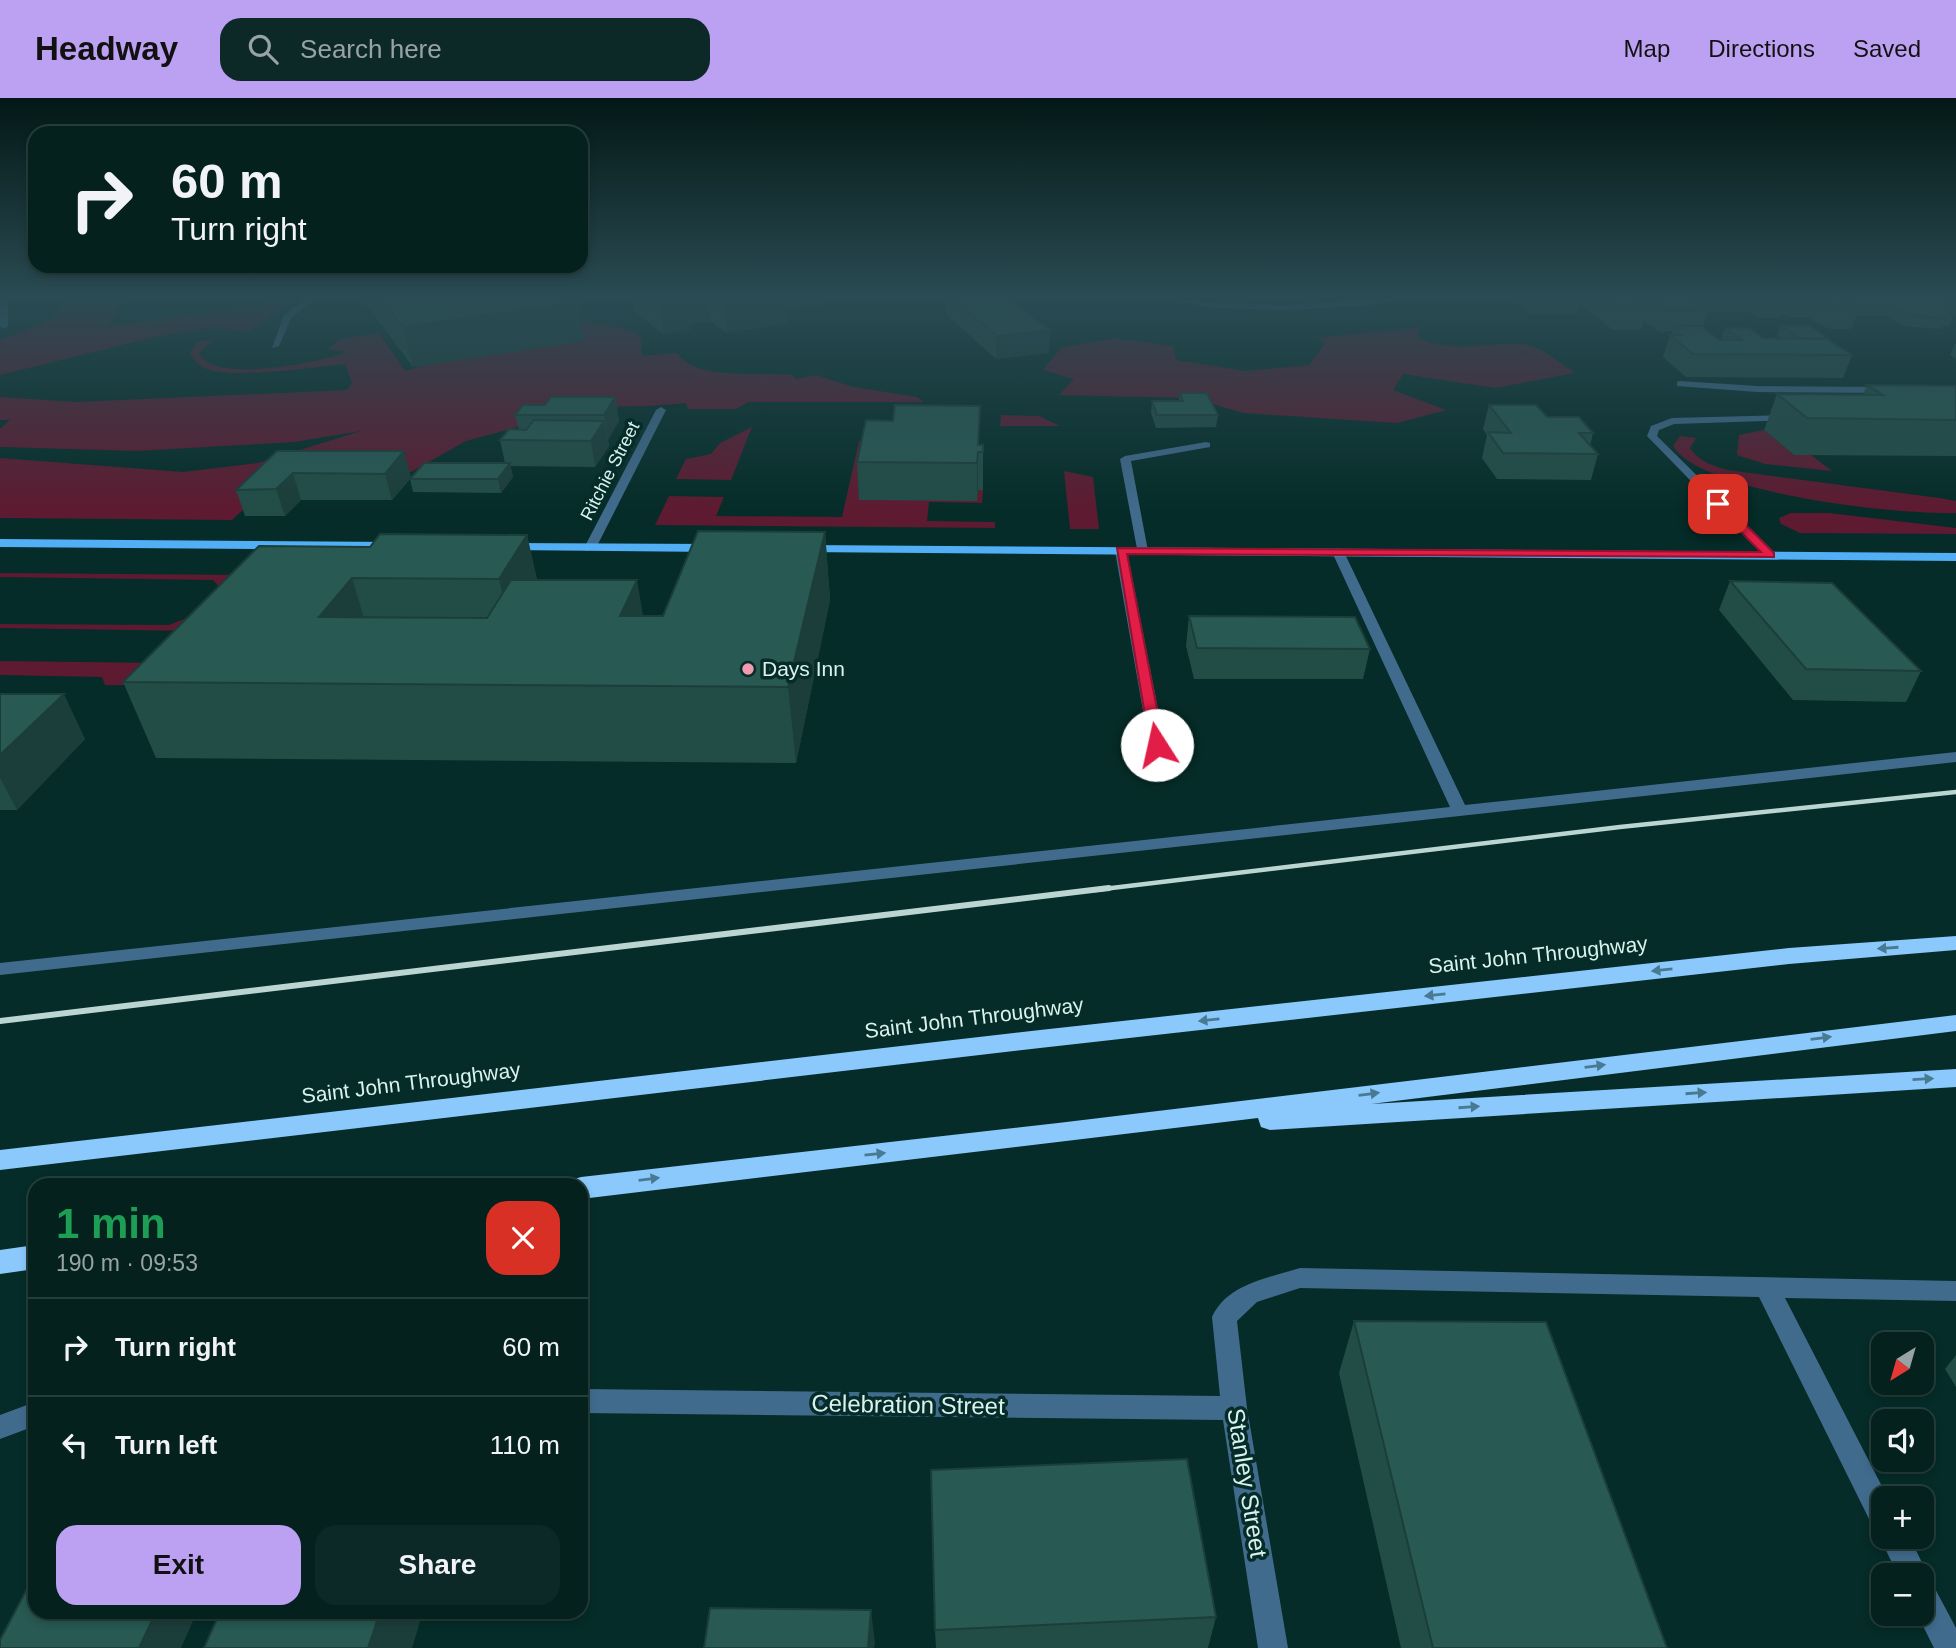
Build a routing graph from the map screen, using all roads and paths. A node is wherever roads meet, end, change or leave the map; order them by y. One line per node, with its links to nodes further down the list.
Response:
1 (1681, 384): 2 (street)
2 (1903, 390)
3 (661, 410): 9 (street, Ritchie Street)
4 (1804, 417): 15 (street)
5 (1206, 445): 13 (street)
6 (0, 543): 7 (main road)
7 (412, 547)
8 (494, 547): 9 (main road)
9 (590, 548): 10 (main road)
10 (726, 548)
11 (793, 549): 12 (main road)
12 (1121, 551): 13 (main road); 17 (street)
13 (1142, 551): 14 (main road)
14 (1338, 552): 15 (main road); 19 (street)
15 (1770, 555): 16 (main road)
16 (1956, 556)
17 (1157, 745)
18 (1956, 757): 19 (street)
19 (1460, 811): 21 (street)
20 (1956, 943): 25 (highway, Saint John Throughway, one-way to 25)
21 (0, 969)
22 (1956, 1023): 24 (highway, one-way to 22)
23 (1956, 1078): 24 (highway, one-way to 23)
24 (1058, 1133): 26 (highway, one-way to 24)
25 (0, 1160)
26 (588, 1187)
27 (28, 1258): 28 (highway)
28 (0, 1262)
29 (1767, 1289): 30 (street); 32 (street, Stanley Street); 35 (street)
30 (1956, 1292)
31 (588, 1401): 32 (street, Celebration Street)
32 (1234, 1408): 37 (street, Stanley Street)
33 (28, 1417): 34 (street)
34 (0, 1427)
35 (1871, 1493)
36 (1934, 1617): 38 (street)
37 (1273, 1648)
38 (1950, 1648)

